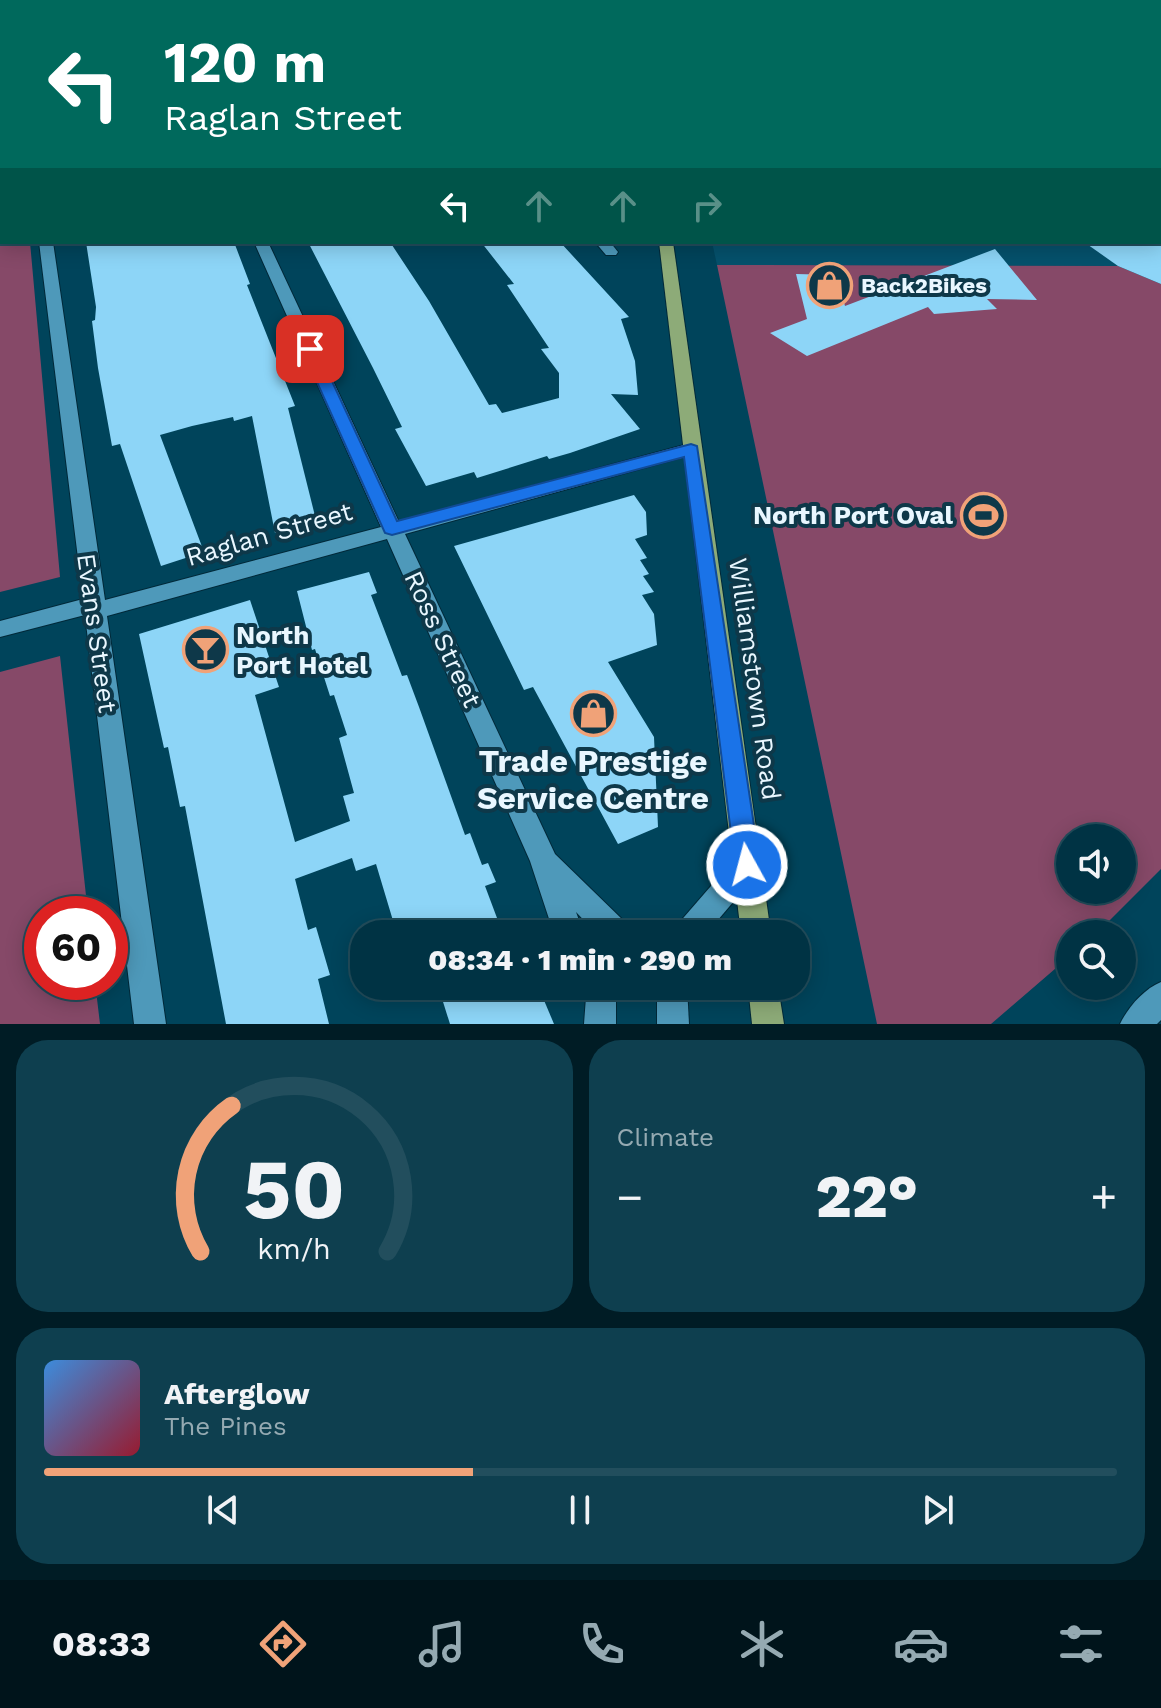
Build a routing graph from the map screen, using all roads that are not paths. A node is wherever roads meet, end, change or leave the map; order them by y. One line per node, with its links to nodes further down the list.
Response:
1 (46, 244): 6 (street, Evans Street)
2 (262, 244): 5 (street, Ross Street)
3 (666, 244): 4 (main road, Williamstown Road)
4 (691, 449): 5 (street, Raglan Street); 9 (main road, Williamstown Road)
5 (392, 529): 6 (street, Raglan Street); 8 (street, Ross Street)
6 (94, 608): 7 (street, Raglan Street); 20 (street, Evans Street)
7 (0, 629)
8 (544, 861): 10 (street, Ross Street); 11 (street, Ross Street)
9 (747, 865): 12 (street); 13 (main road, Williamstown Road)
10 (564, 920)
11 (603, 920)
12 (700, 920)
13 (754, 920)
14 (1161, 997): 23 (street)
15 (593, 1000): 19 (street)
16 (603, 1000): 19 (street)
17 (672, 1000): 21 (street)
18 (765, 1000): 22 (main road)
19 (600, 1020)
20 (150, 1024)
21 (673, 1024)
22 (768, 1024)
23 (1136, 1024)

